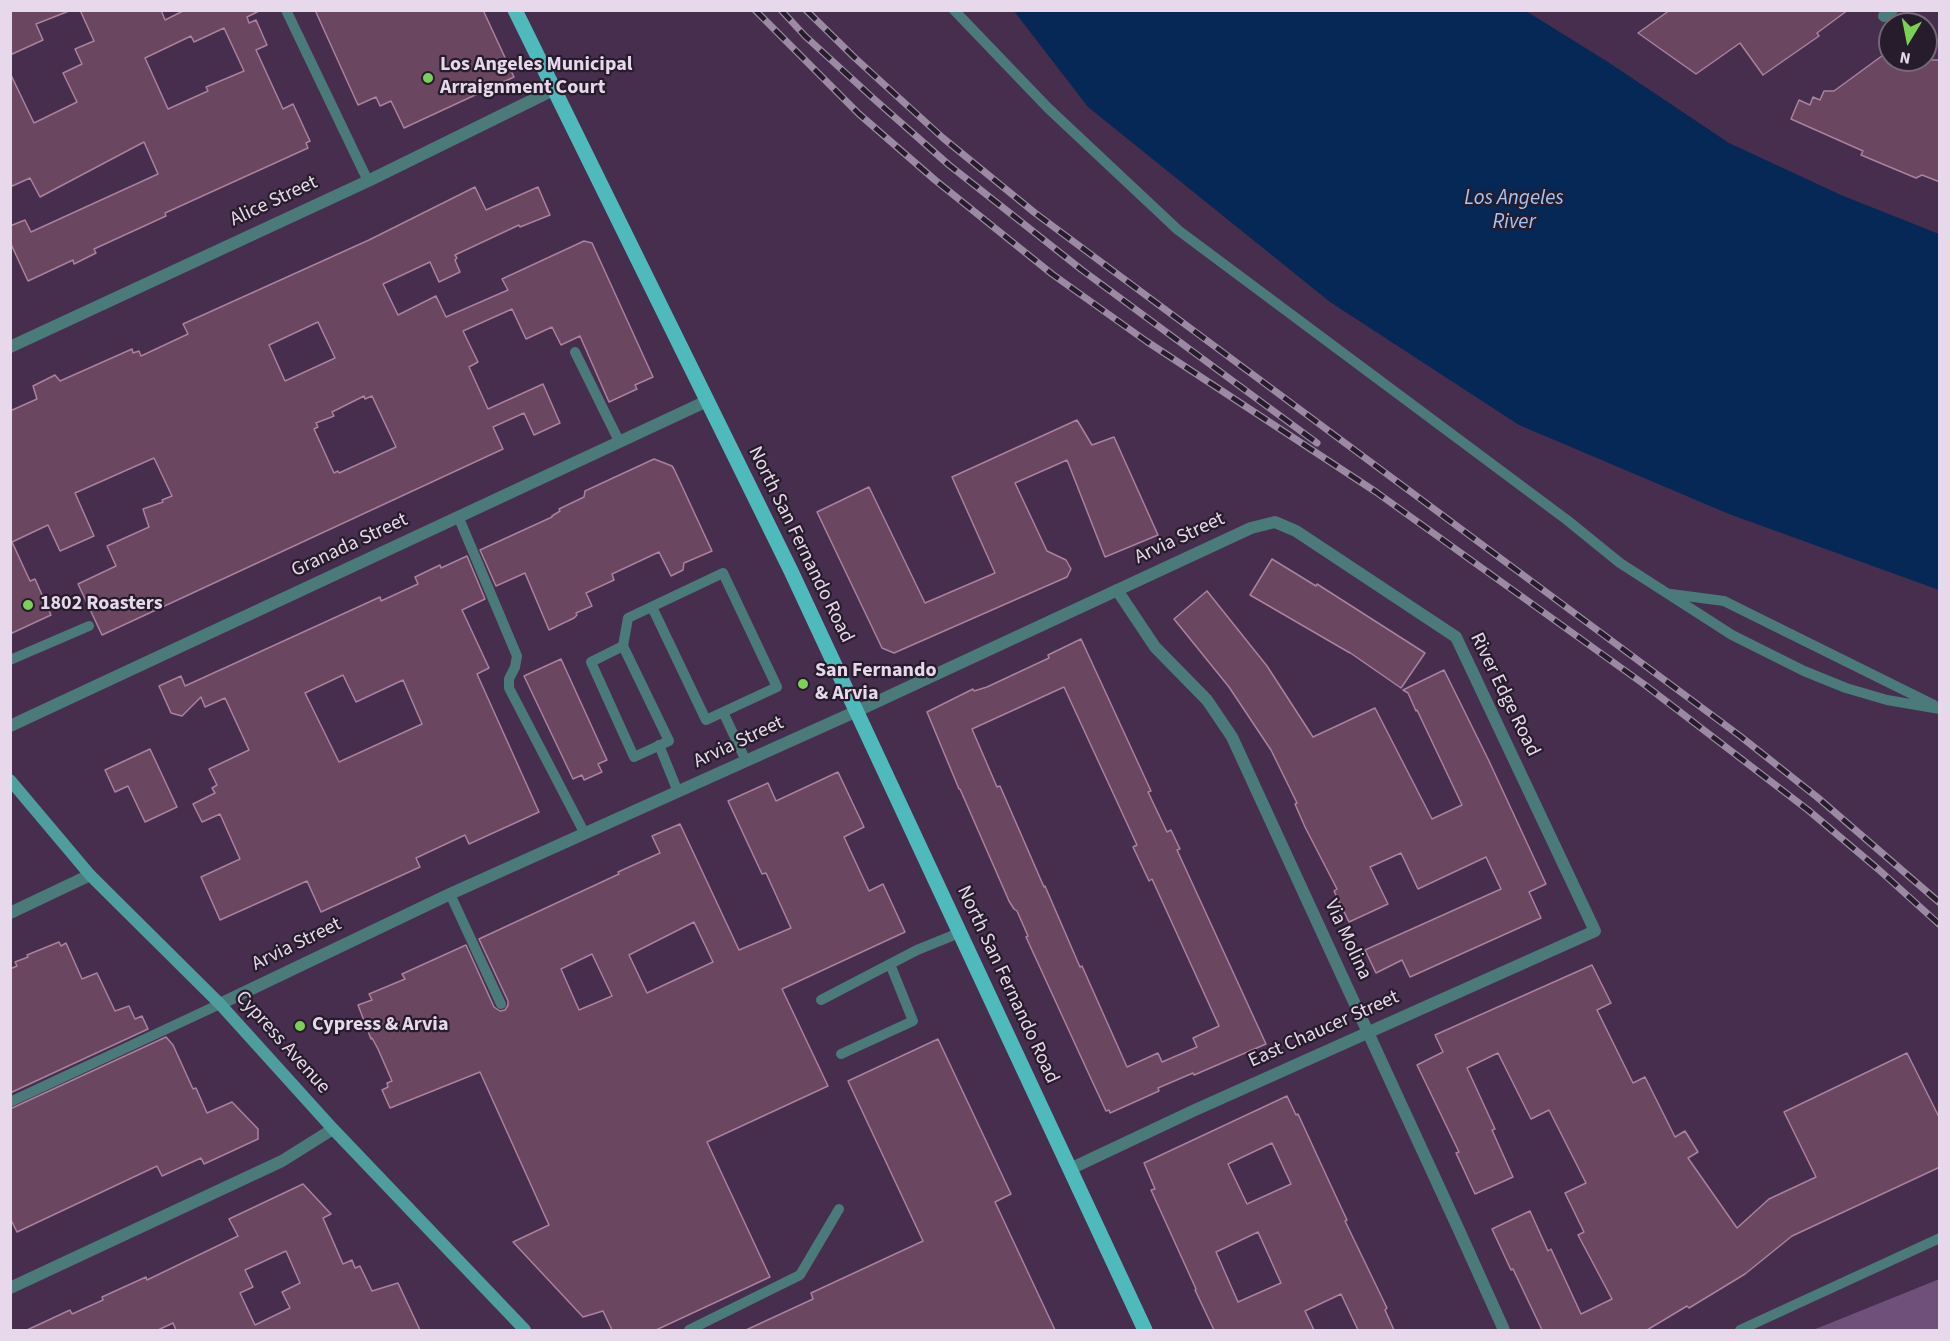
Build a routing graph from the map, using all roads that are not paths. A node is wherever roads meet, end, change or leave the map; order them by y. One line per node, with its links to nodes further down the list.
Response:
1 (286, 10): 5 (lane)
2 (515, 10): 4 (main road, North San Fernando Road)
3 (954, 10): 13 (lane)
4 (553, 90): 5 (street, Alice Street); 8 (main road, North San Fernando Road)
5 (368, 180): 6 (street, Alice Street)
6 (10, 347)
7 (575, 352): 9 (lane)
8 (707, 401): 9 (street, Granada Street); 19 (main road, North San Fernando Road)
9 (619, 441): 10 (street, Granada Street)
10 (458, 516): 21 (street, Granada Street); 26 (lane)
11 (1275, 522): 12 (street, Arvia Street); 30 (street, River Edge Road)
12 (1117, 590): 19 (street, Arvia Street); 36 (street, Via Molina)
13 (1668, 593): 18 (lane); 18 (lane)
14 (652, 607): 16 (lane); 20 (lane); 20 (lane)
15 (89, 626): 17 (lane)
16 (623, 646): 22 (lane); 22 (lane)
17 (10, 660)
18 (1940, 708)
19 (857, 711): 23 (street, Arvia Street); 31 (main road, North San Fernando Road)
20 (723, 712): 23 (lane)
21 (10, 726)
22 (659, 745): 25 (lane)
23 (746, 761): 25 (street, Arvia Street)
24 (10, 780): 27 (street, Cypress Avenue)
25 (678, 792): 26 (street, Arvia Street)
26 (585, 834): 28 (street, Arvia Street)
27 (90, 875): 29 (street); 34 (street, Cypress Avenue)
28 (450, 894): 34 (street, Arvia Street); 35 (lane)
29 (10, 913)
30 (1595, 931): 36 (street, East Chaucer Street)
31 (959, 933): 32 (lane); 40 (main road, North San Fernando Road)
32 (890, 964): 33 (lane); 37 (lane)
33 (821, 1000)
34 (220, 1004): 38 (lane); 39 (street, Cypress Avenue)
35 (501, 1004)
36 (1368, 1032): 40 (street, East Chaucer Street); 47 (street, Via Molina)
37 (841, 1054)
38 (10, 1102)
39 (333, 1129): 43 (street); 44 (street, Cypress Avenue)
40 (1070, 1169): 46 (main road, North San Fernando Road)
41 (838, 1209): 45 (lane)
42 (1940, 1238): 48 (lane)
43 (10, 1288)
44 (525, 1330)
45 (689, 1330)
46 (1145, 1330)
47 (1504, 1330)
48 (1740, 1330)

